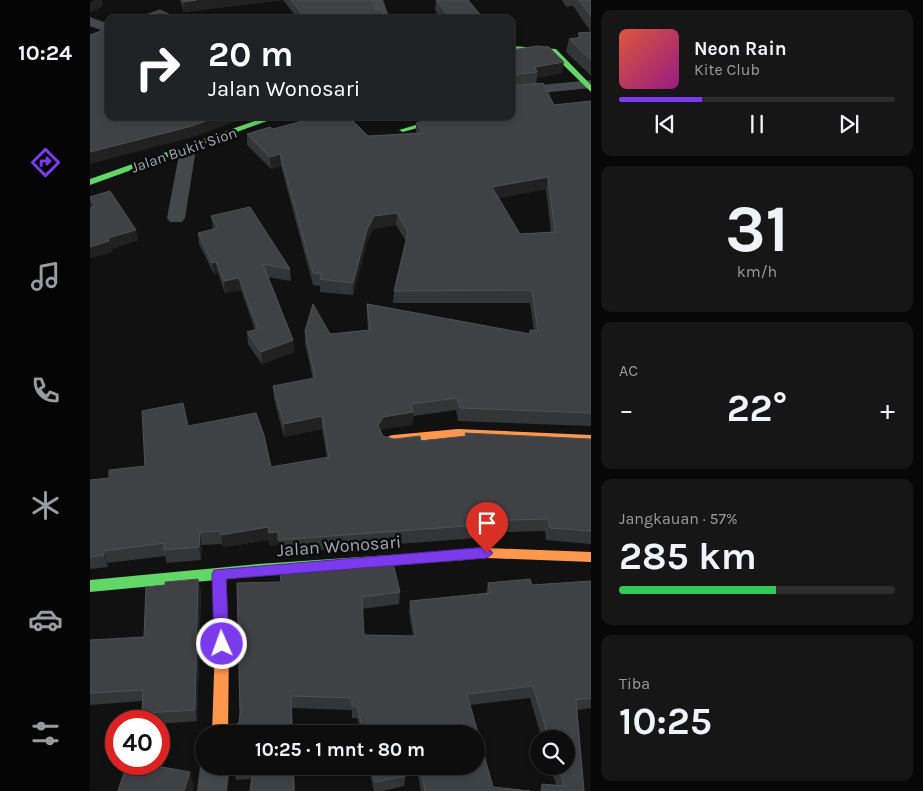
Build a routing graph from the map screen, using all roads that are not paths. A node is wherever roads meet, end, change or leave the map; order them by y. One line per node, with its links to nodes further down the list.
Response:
1 (376, 0): 2 (street)
2 (382, 15)
3 (90, 21): 4 (street)
4 (105, 28)
5 (515, 48): 6 (street)
6 (589, 86): 7 (street)
7 (515, 92)
8 (266, 120): 11 (street, Jalan Bukit Sion)
9 (441, 120): 10 (street)
10 (404, 130)
11 (188, 149): 12 (street, Jalan Bukit Sion); 13 (street)
12 (90, 182)
13 (176, 218)
14 (393, 439): 15 (street)
15 (590, 439)
16 (590, 557): 17 (street, Jalan Wonosari)
17 (219, 574): 18 (street, Jalan Wonosari); 19 (street)
18 (90, 586)
19 (220, 725)
20 (214, 775): 21 (street)
21 (212, 791)

